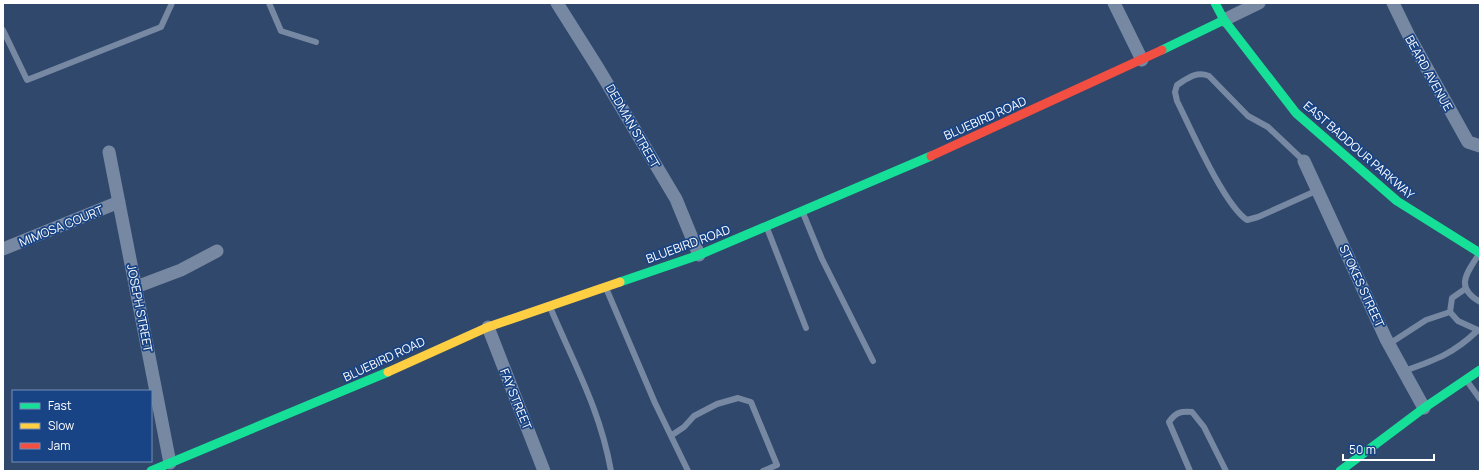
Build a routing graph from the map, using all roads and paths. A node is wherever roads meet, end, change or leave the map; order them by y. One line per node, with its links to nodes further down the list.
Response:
1 (172, 3): 9 (lane)
2 (269, 3): 10 (lane)
3 (557, 3): 22 (street, DEDMAN STREET)
4 (1114, 3): 11 (street)
5 (1215, 3): 8 (street, EAST BADDOUR PARKWAY)
6 (1258, 3): 8 (street)
7 (1393, 3): 12 (street, BEARD AVENUE)
8 (1224, 20): 11 (street, BLUEBIRD ROAD); 21 (street, EAST BADDOUR PARKWAY)
9 (3, 30)
10 (316, 42)
11 (1142, 60): 17 (street, BLUEBIRD ROAD)
12 (1474, 144)
13 (109, 152): 16 (street, JOSEPH STREET)
14 (1304, 162): 15 (street, STOKES STREET); 15 (lane)
15 (1318, 190): 32 (street, STOKES STREET)
16 (119, 202): 19 (street, MIMOSA COURT); 24 (street, JOSEPH STREET)
17 (802, 212): 18 (street, BLUEBIRD ROAD); 33 (lane)
18 (767, 226): 22 (street, BLUEBIRD ROAD); 30 (lane)
19 (3, 249)
20 (217, 251): 24 (street)
21 (1480, 253): 25 (lane)
22 (699, 255): 23 (street, BLUEBIRD ROAD)
23 (605, 286): 27 (street, BLUEBIRD ROAD); 39 (lane)
24 (136, 287): 40 (street, JOSEPH STREET)
25 (1465, 289): 26 (lane); 28 (lane)
26 (1480, 302)
27 (550, 306): 29 (street, BLUEBIRD ROAD); 43 (lane)
28 (1450, 312): 31 (lane); 32 (lane)
29 (488, 327): 40 (street, BLUEBIRD ROAD); 42 (street, FAY STREET)
30 (806, 328)
31 (1479, 331): 35 (lane)
32 (1389, 344): 35 (street, STOKES STREET)
33 (873, 361)
34 (1480, 370): 36 (street)
35 (1404, 371): 38 (street, STOKES STREET)
36 (1466, 379): 37 (lane); 38 (street)
37 (1480, 399)
38 (1424, 408): 48 (street)
39 (672, 435): 44 (lane); 45 (lane)
40 (170, 463): 41 (street, BLUEBIRD ROAD)
41 (151, 471)
42 (544, 471)
43 (611, 471)
44 (688, 471)
45 (763, 471)
46 (1190, 471): 47 (lane)
47 (1226, 471)
48 (1340, 471)

